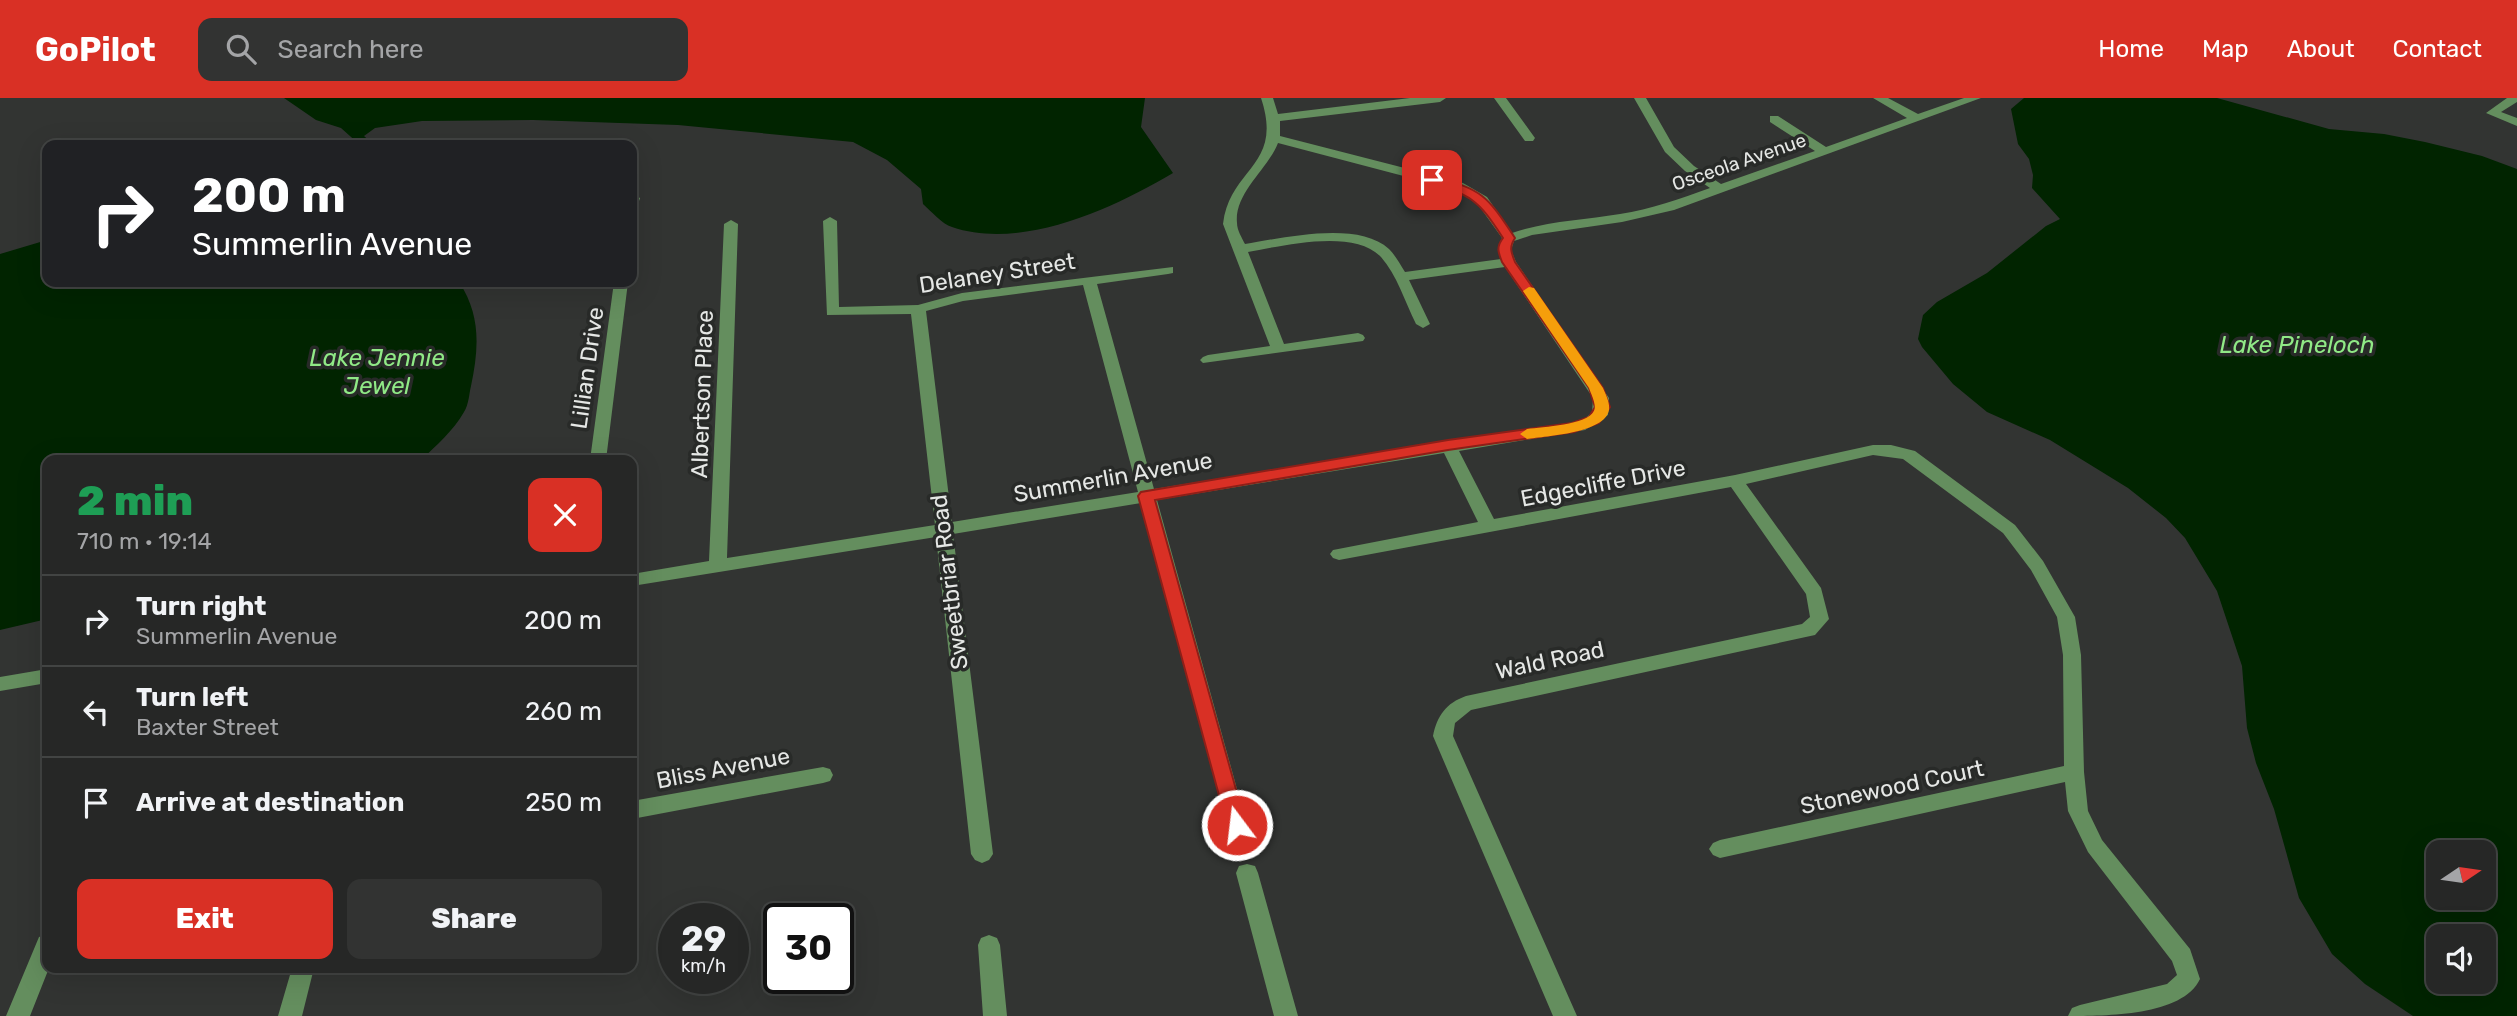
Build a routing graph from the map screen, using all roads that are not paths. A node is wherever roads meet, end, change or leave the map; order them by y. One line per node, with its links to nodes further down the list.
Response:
1 (1267, 98): 8 (street)
2 (1440, 98): 8 (street)
3 (1500, 98): 13 (street)
4 (1640, 98): 15 (street)
5 (1879, 98): 10 (street)
6 (1975, 98): 10 (street, Osceola Avenue)
7 (2515, 98): 11 (street)
8 (1274, 118): 12 (street)
9 (1774, 119): 14 (street)
10 (1917, 119): 14 (street, Osceola Avenue)
11 (2517, 122)
12 (1273, 138): 18 (street); 19 (street)
13 (1529, 138)
14 (1826, 152): 15 (street, Osceola Avenue)
15 (1720, 189): 18 (street, Osceola Avenue)
16 (830, 221): 25 (street, Delaney Street)
17 (731, 224): 37 (street, Albertson Place)
18 (1509, 238): 20 (street)
19 (1240, 249): 22 (street); 28 (street)
20 (1508, 262): 22 (street); 30 (street, Summerlin Avenue)
21 (1168, 270): 23 (street, Delaney Street)
22 (1399, 278): 26 (street)
23 (1089, 281): 25 (street, Delaney Street); 33 (street)
24 (620, 287): 31 (street, Lillian Drive)
25 (918, 309): 35 (street, Sweetbriar Road)
26 (1423, 324)
27 (1358, 338): 28 (street)
28 (1278, 349): 29 (street)
29 (1208, 359)
30 (1448, 445): 33 (street, Summerlin Avenue); 34 (street)
31 (599, 455)
32 (1735, 481): 34 (street, Edgecliffe Drive); 41 (street, Edgecliffe Drive); 55 (street, Wald Road)
33 (1146, 496): 35 (street, Summerlin Avenue); 44 (street)
34 (1489, 527): 36 (street, Edgecliffe Drive)
35 (943, 530): 37 (street, Summerlin Avenue); 46 (street, Sweetbriar Road)
36 (1339, 554)
37 (718, 566): 38 (street, Summerlin Avenue)
38 (637, 579)
39 (42, 677): 40 (street)
40 (0, 684)
41 (2074, 772): 45 (street, Stonewood Court); 56 (street)
42 (824, 775): 43 (street, Bliss Avenue)
43 (637, 809)
44 (1237, 825)
45 (1720, 849)
46 (982, 854)
47 (1247, 873): 54 (street)
48 (989, 945): 53 (street)
49 (42, 956): 51 (street)
50 (302, 973): 52 (street)
51 (18, 1016)
52 (290, 1016)
53 (995, 1016)
54 (1286, 1016)
55 (1565, 1016)
56 (2080, 1016)

